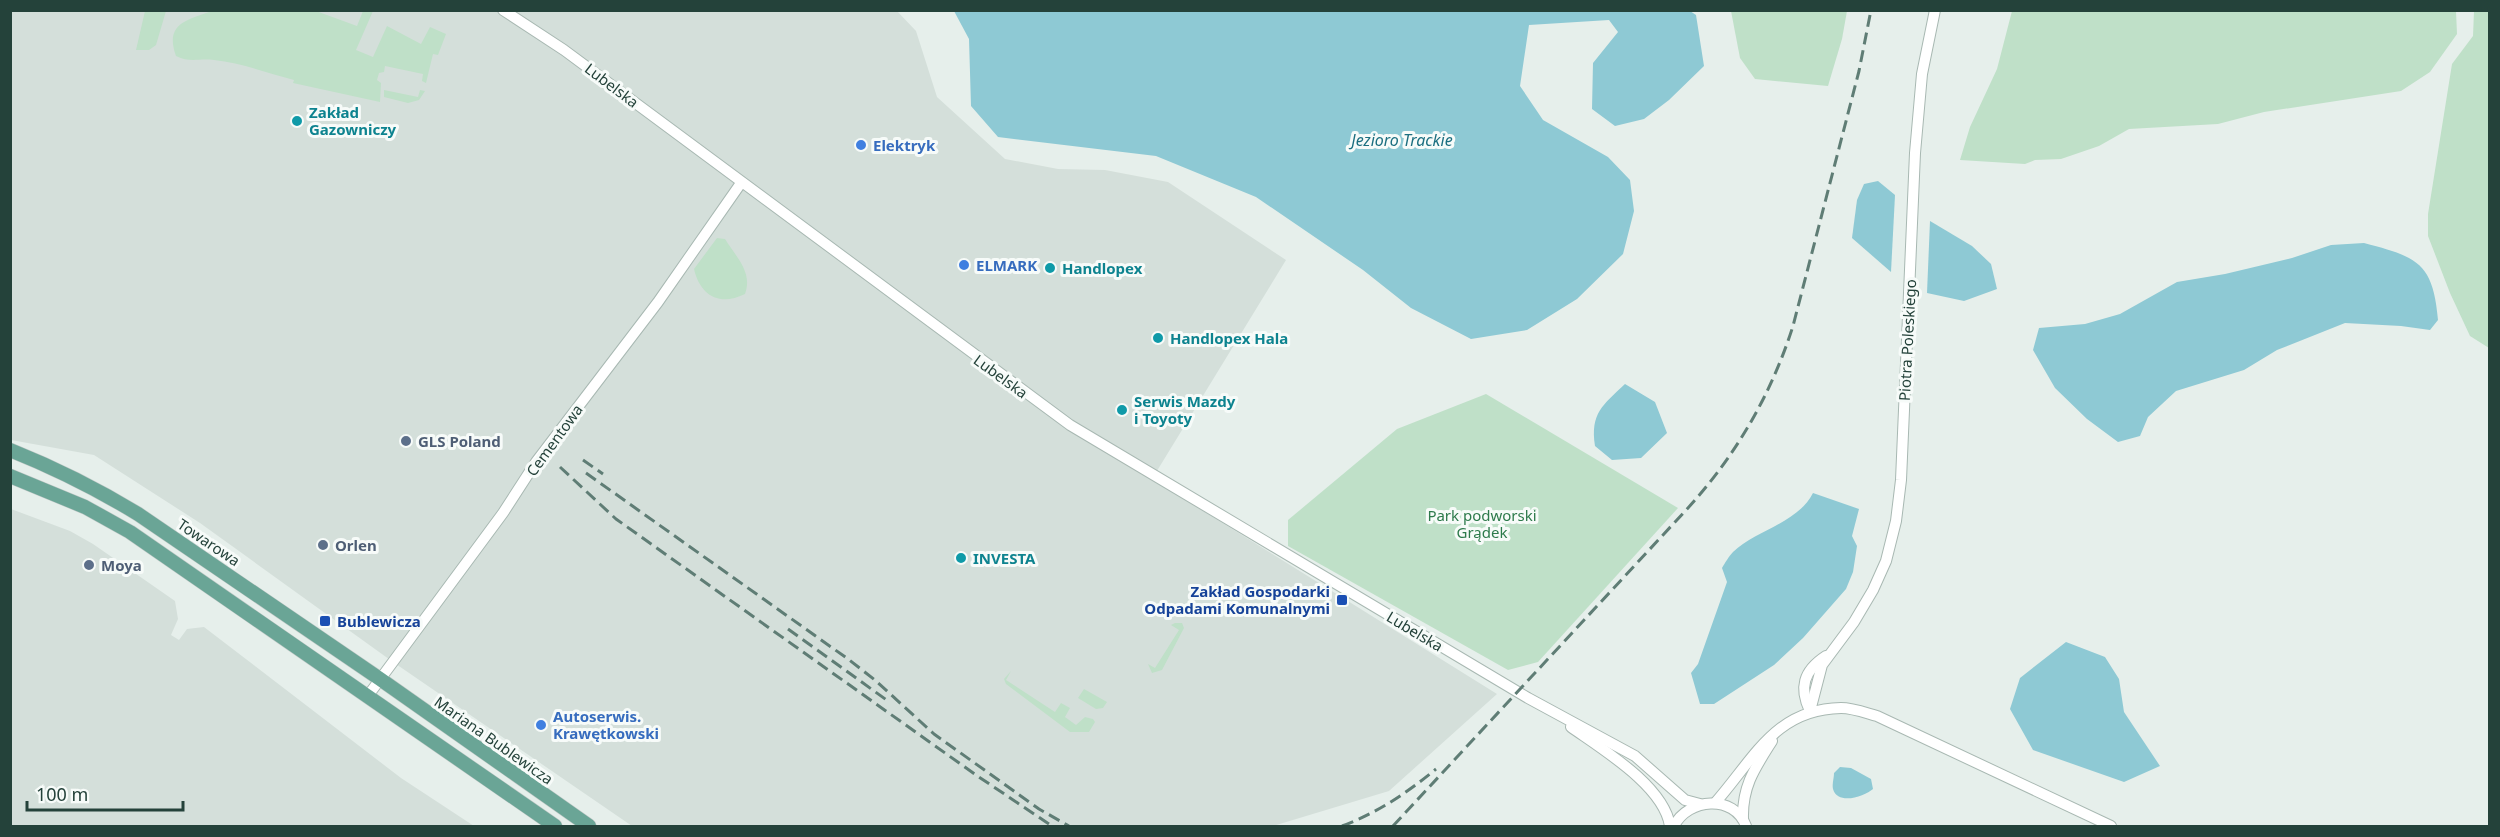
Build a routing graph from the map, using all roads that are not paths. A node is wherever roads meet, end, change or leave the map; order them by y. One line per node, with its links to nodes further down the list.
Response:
1 (502, 10): 3 (street, Lubelska)
2 (1935, 10): 9 (street, Piotra Poleskiego)
3 (741, 183): 6 (street, Cementowa); 8 (street, Lubelska)
4 (10, 450): 6 (main road, Towarowa)
5 (10, 476): 7 (main road)
6 (380, 679): 7 (street, Cementowa); 14 (main road, Mariana Bublewicza)
7 (367, 697): 13 (main road)
8 (1528, 698): 11 (street, Lubelska); 15 (street, Lubelska)
9 (1810, 711): 10 (street); 12 (street); 16 (street)
10 (1715, 803): 11 (street); 12 (street)
11 (1700, 804): 15 (street)
12 (1745, 823)
13 (555, 826)
14 (589, 826)
15 (1672, 826)
16 (2111, 826)

